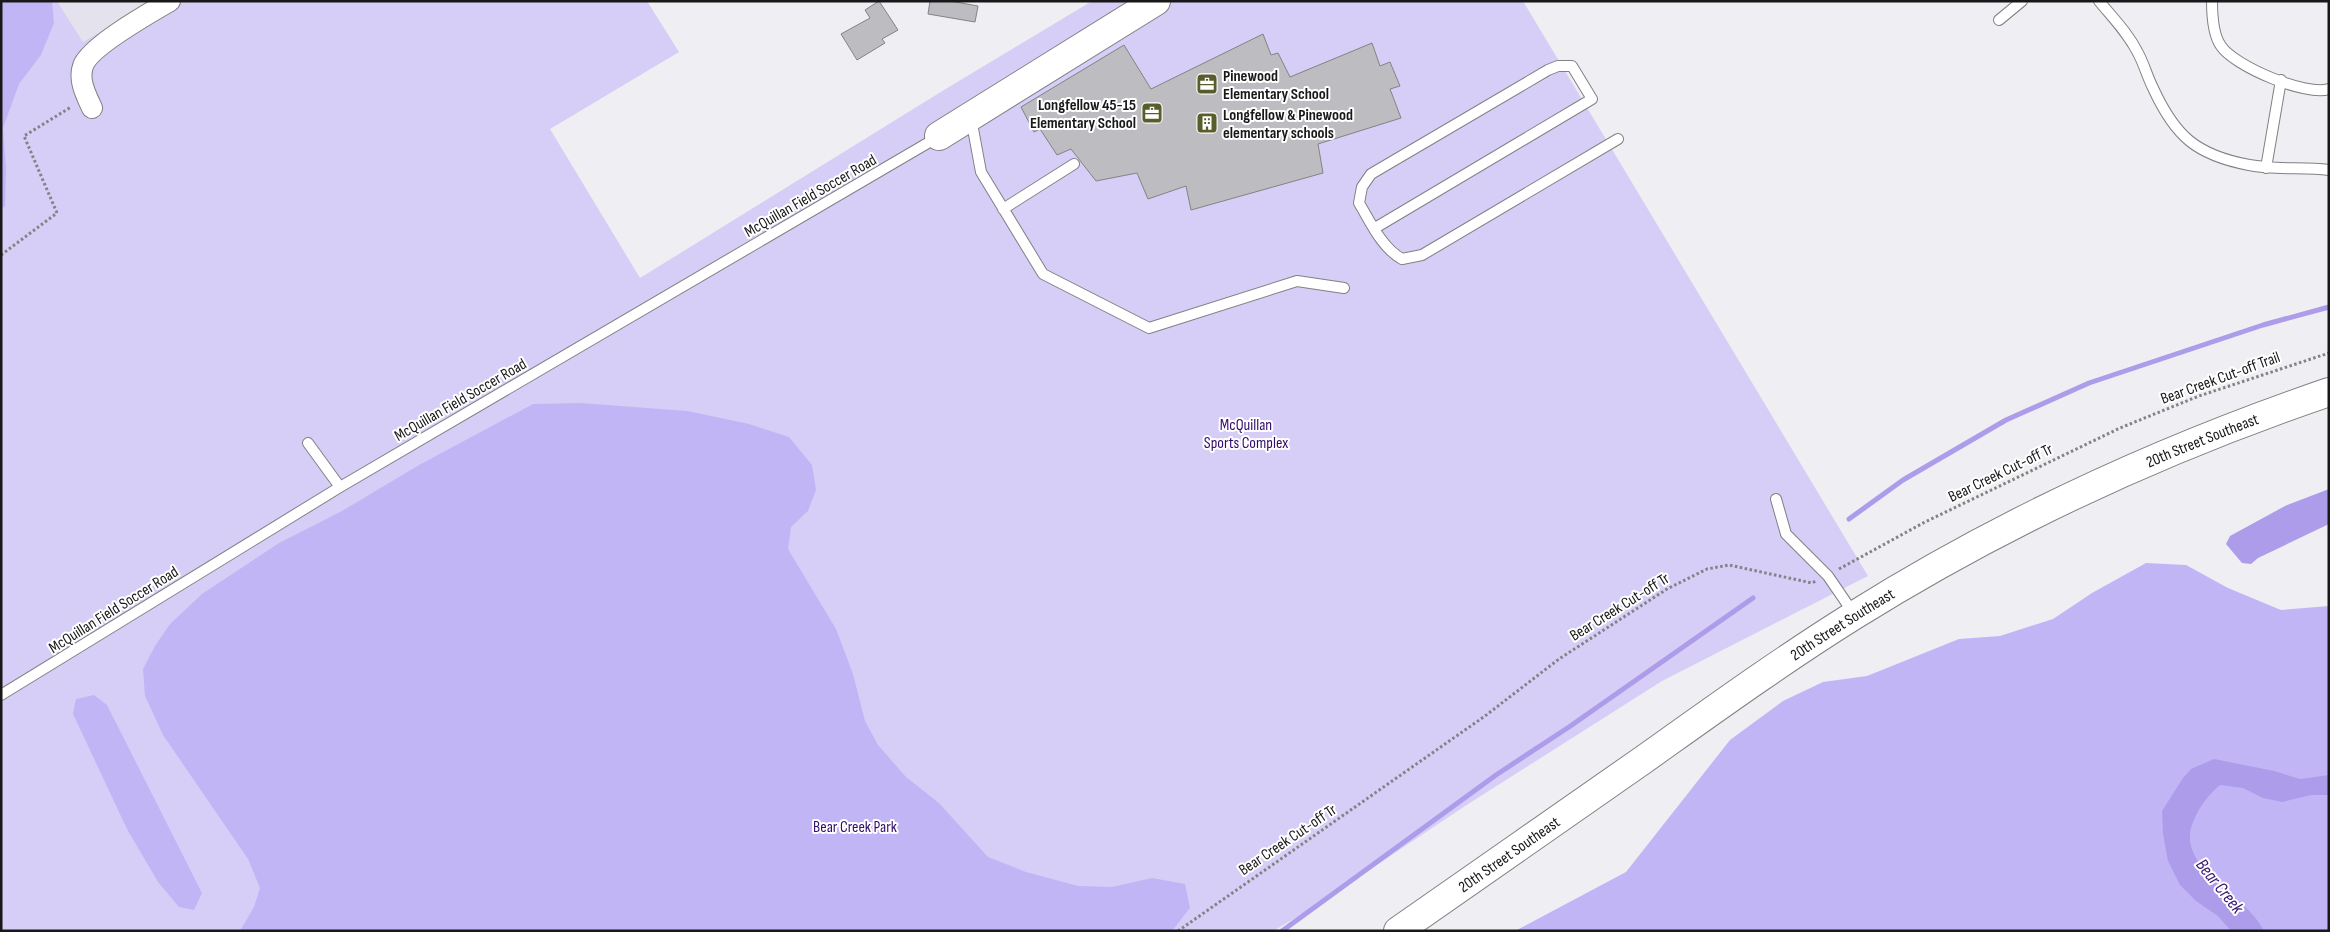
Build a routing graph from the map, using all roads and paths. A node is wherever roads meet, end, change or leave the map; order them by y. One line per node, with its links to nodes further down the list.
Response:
1 (170, 1): 9 (street)
2 (1156, 1): 10 (street)
3 (2022, 1): 6 (lane)
4 (2099, 1): 14 (lane)
5 (2212, 1): 7 (lane)
6 (1999, 20)
7 (2281, 80): 8 (lane); 14 (lane)
8 (2329, 89)
9 (84, 106): 20 (path)
10 (970, 117): 11 (street); 18 (lane)
11 (939, 136): 26 (lane, McQuillan Field Soccer Road)
12 (1618, 138): 19 (lane)
13 (1074, 164): 18 (lane)
14 (2266, 168): 15 (lane)
15 (2315, 168): 16 (lane); 17 (lane)
16 (2329, 170)
17 (2329, 177)
18 (1003, 209): 21 (lane)
19 (1375, 228): 19 (lane)
20 (1, 255)
21 (1344, 288)
22 (2329, 353): 24 (path, Bear Creek Cut-off Trail)
23 (2329, 392): 29 (street, 20th Street Southeast)
24 (2120, 428): 28 (path, Bear Creek Cut-off Tr)
25 (308, 443): 26 (lane)
26 (340, 486): 30 (lane, McQuillan Field Soccer Road)
27 (1776, 499): 28 (lane)
28 (1828, 576): 29 (lane); 31 (path, Bear Creek Cut-off Tr)
29 (1854, 615): 32 (street, 20th Street Southeast)
30 (1, 696)
31 (1178, 931)
32 (1398, 931)

